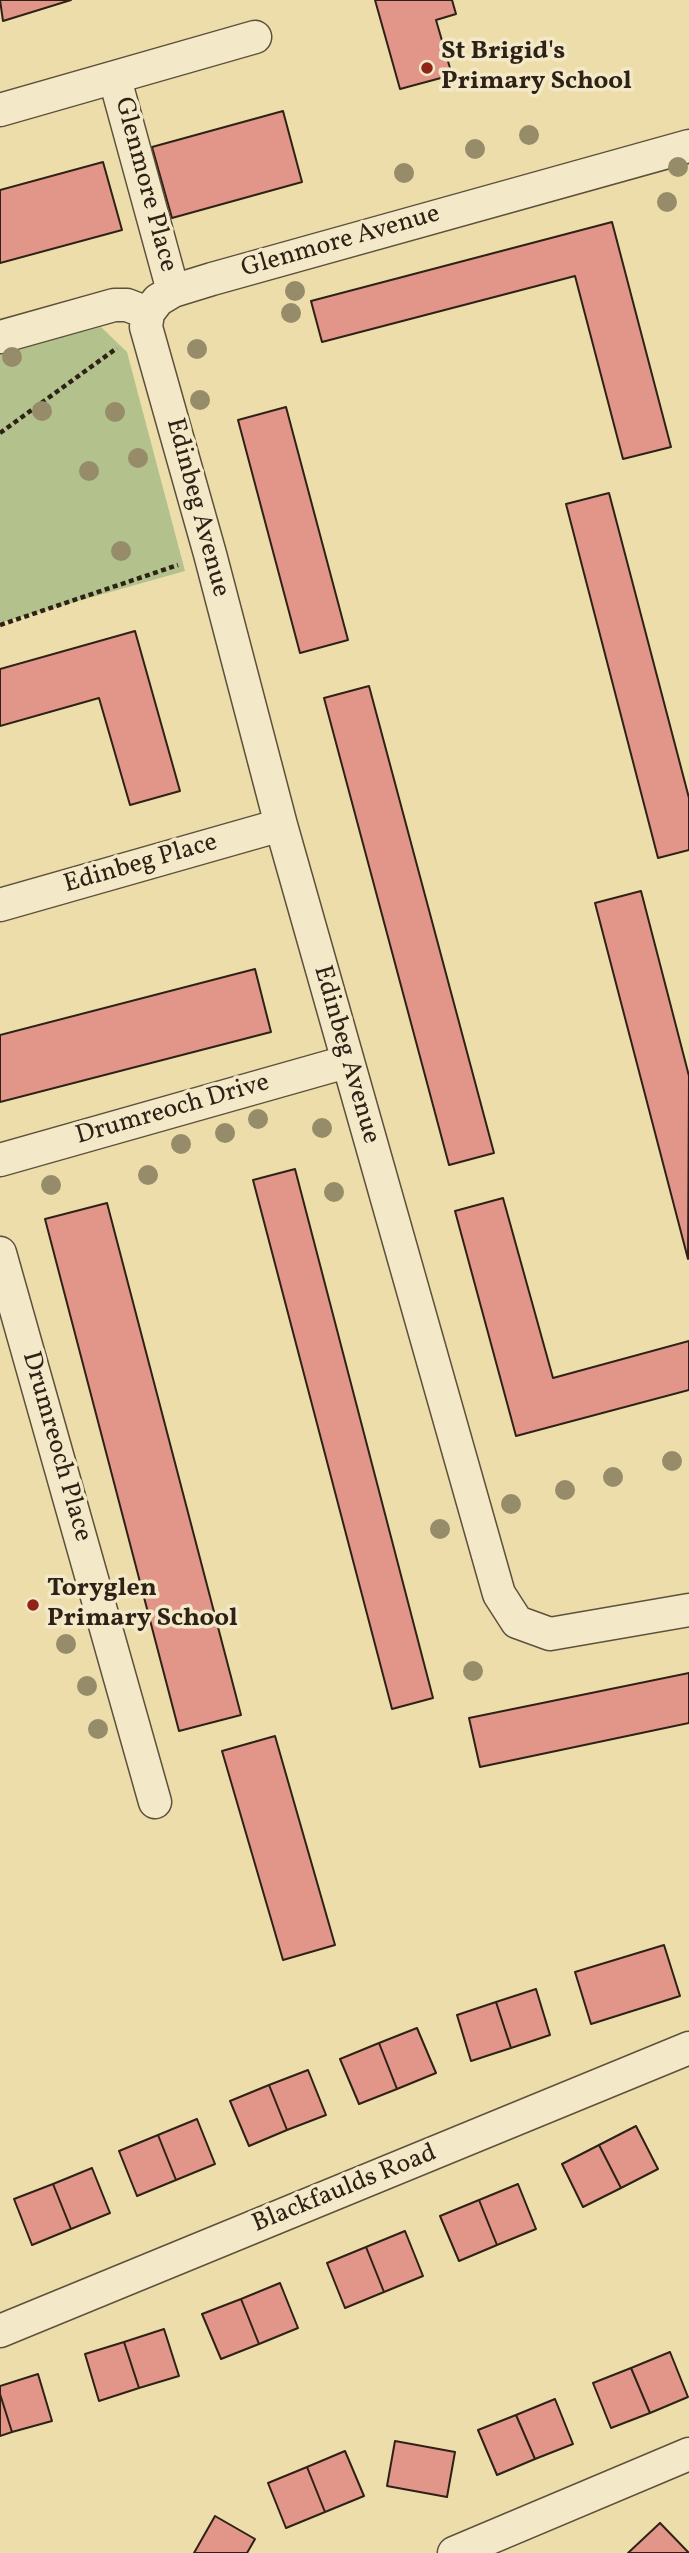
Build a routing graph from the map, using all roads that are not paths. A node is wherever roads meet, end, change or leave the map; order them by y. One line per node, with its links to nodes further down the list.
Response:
1 (255, 37): 2 (street, Glenmore Place)
2 (114, 79): 3 (street, Glenmore Place); 5 (street, Glenmore Place)
3 (0, 110)
4 (689, 146): 5 (street, Glenmore Avenue)
5 (173, 291): 6 (street, Glenmore Avenue)
6 (147, 320): 7 (street); 8 (street, Edinbeg Avenue)
7 (0, 337)
8 (281, 825): 9 (street, Edinbeg Place); 10 (street, Edinbeg Avenue)
9 (0, 905)
10 (346, 1062): 11 (street, Drumreoch Drive); 13 (street, Edinbeg Avenue)
11 (0, 1160)
12 (0, 1253): 14 (street, Drumreoch Place)
13 (689, 1610)
14 (155, 1802)
15 (689, 2048): 16 (street, Blackfaulds Road)
16 (0, 2332)
17 (689, 2454): 18 (street)
18 (454, 2553)

